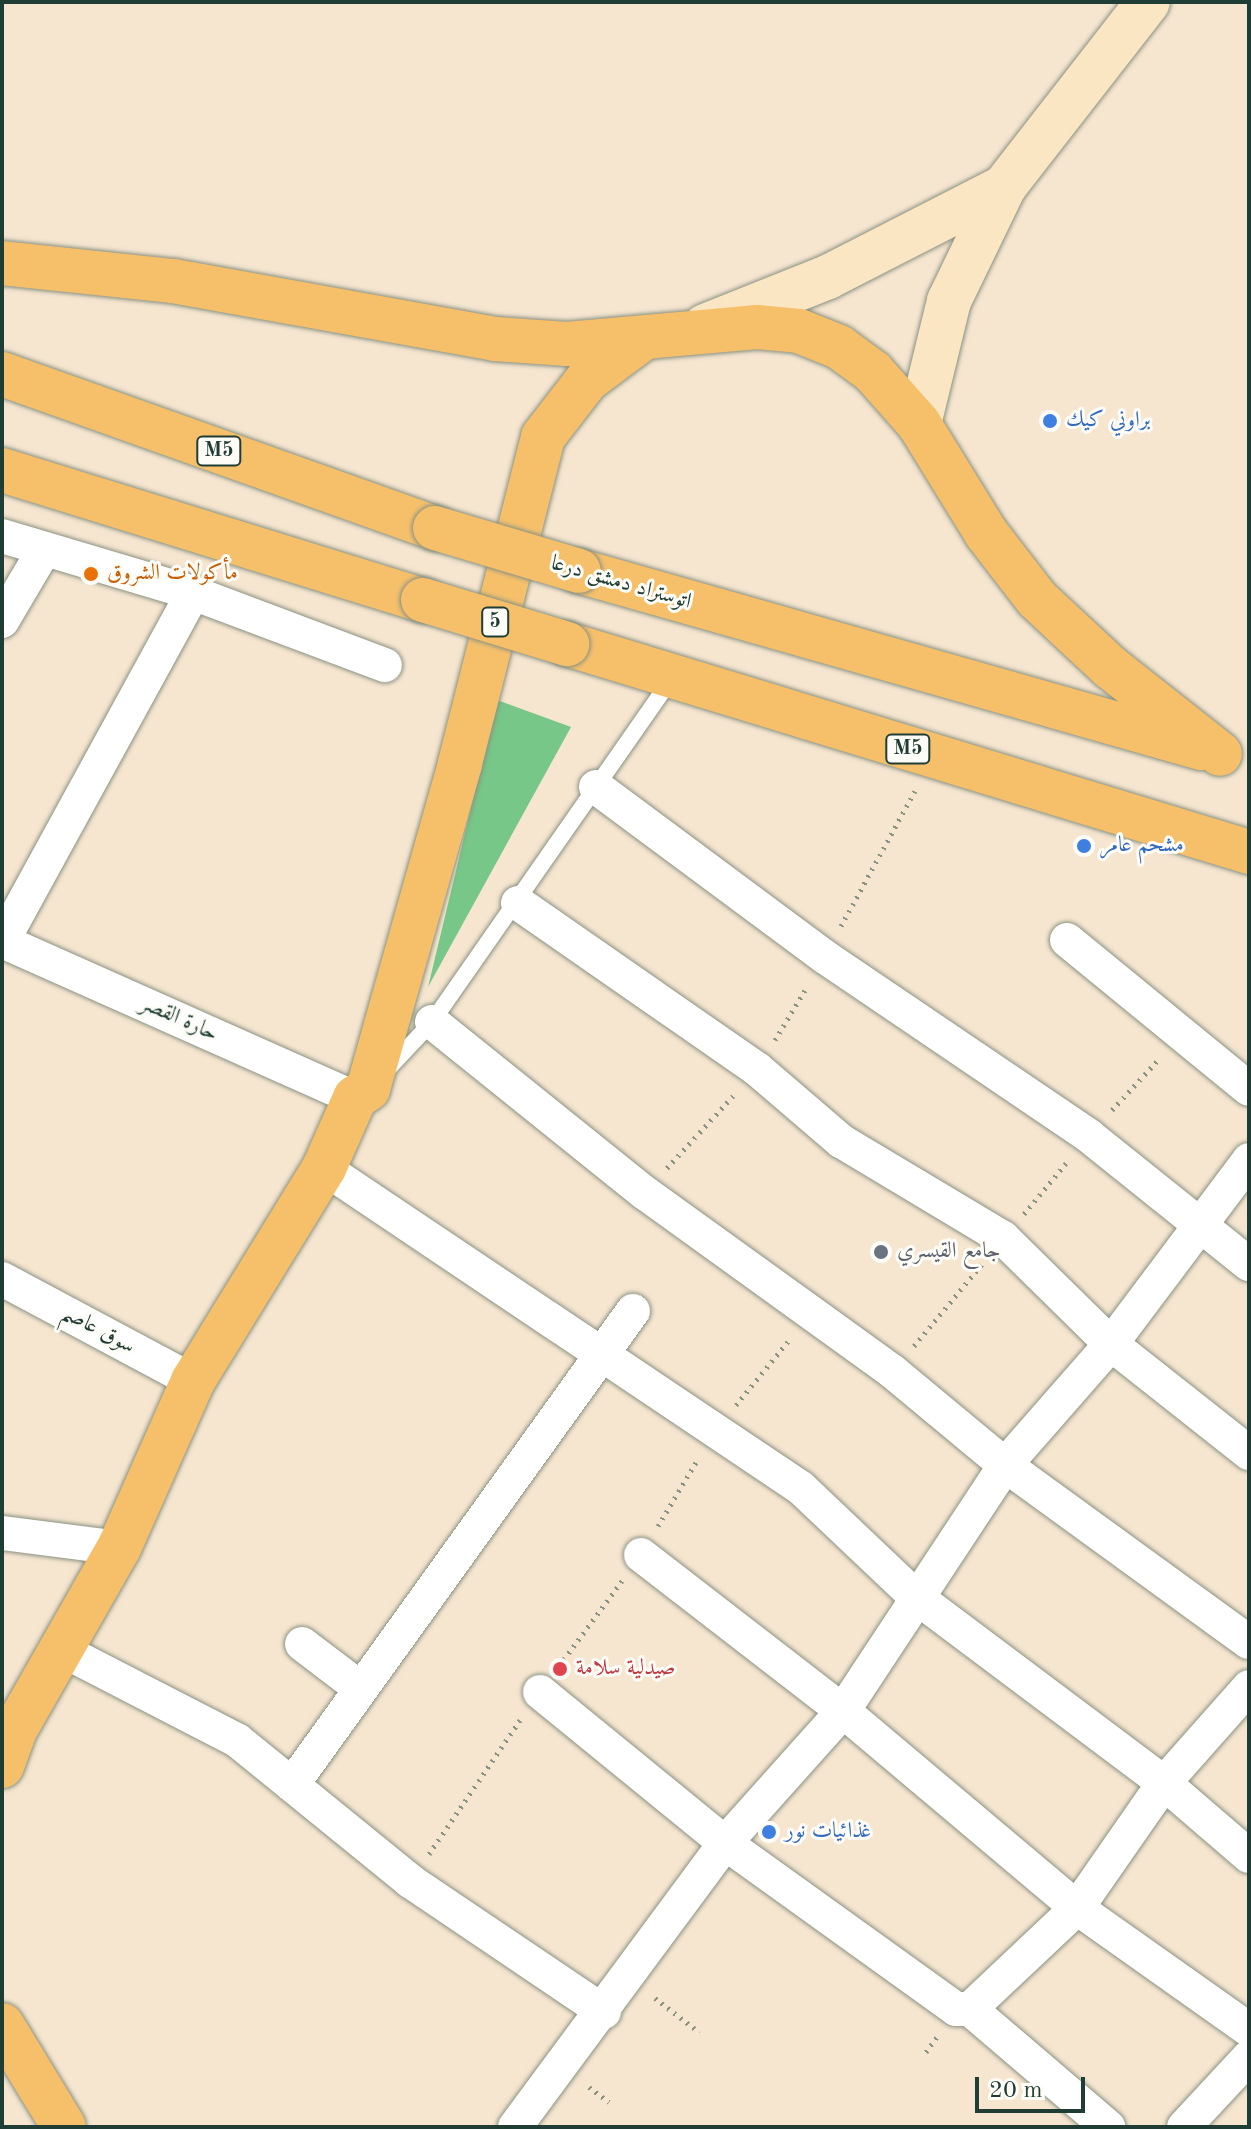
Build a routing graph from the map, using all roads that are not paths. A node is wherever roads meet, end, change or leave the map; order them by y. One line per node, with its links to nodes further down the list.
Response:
1 (1148, 2): 2 (street)
2 (1004, 187): 4 (street); 7 (street)
3 (2, 263): 5 (main road)
4 (696, 329): 5 (main road); 7 (main road)
5 (642, 339): 24 (main road)
6 (2, 374): 16 (main road, اتوستراد دمشق درعا / M5, bridge)
7 (919, 424): 16 (main road)
8 (2, 470): 13 (main road, 5, bridge)
9 (2, 536): 10 (street)
10 (44, 550): 11 (street); 12 (street)
11 (193, 593): 14 (street); 21 (street)
12 (2, 621)
13 (567, 644): 15 (main road, M5)
14 (385, 665)
15 (673, 677): 17 (lane); 18 (main road, M5)
16 (1234, 759)
17 (596, 787): 19 (lane); 27 (street)
18 (1249, 852)
19 (518, 903): 22 (lane); 31 (street)
20 (1067, 940): 23 (street)
21 (2, 941): 24 (street, حارة القصر)
22 (432, 1022): 24 (lane); 35 (street)
23 (1249, 1089)
24 (362, 1094): 26 (main road)
25 (1249, 1160): 27 (street)
26 (324, 1168): 32 (street); 33 (main road)
27 (1199, 1224): 28 (street); 31 (street)
28 (1249, 1264)
29 (2, 1279): 33 (street, سوق عاصم)
30 (633, 1311): 32 (street)
31 (1111, 1344): 34 (street); 35 (street)
32 (601, 1356): 39 (street); 44 (street)
33 (193, 1381): 37 (main road)
34 (1249, 1453)
35 (1005, 1465): 39 (street); 40 (street)
36 (2, 1533): 37 (street)
37 (119, 1548): 42 (main road)
38 (641, 1555): 46 (street)
39 (915, 1596): 46 (street); 48 (street)
40 (1249, 1642)
41 (302, 1644): 44 (street)
42 (60, 1649): 47 (main road); 49 (street)
43 (1249, 1687): 48 (street)
44 (360, 1688): 49 (street)
45 (540, 1692): 50 (street)
46 (843, 1711): 50 (street); 52 (street)
47 (6, 1741)
48 (1164, 1783): 51 (street); 52 (street)
49 (292, 1785): 54 (street)
50 (725, 1843): 53 (street); 54 (street)
51 (1249, 1856)
52 (1077, 1908): 53 (street); 56 (street)
53 (970, 2009): 60 (street)
54 (604, 2012): 59 (street)
55 (2, 2025): 58 (main road)
56 (1249, 2030)
57 (1249, 2057): 61 (street)
58 (64, 2127)
59 (515, 2127)
60 (1108, 2127)
61 (1184, 2127)

